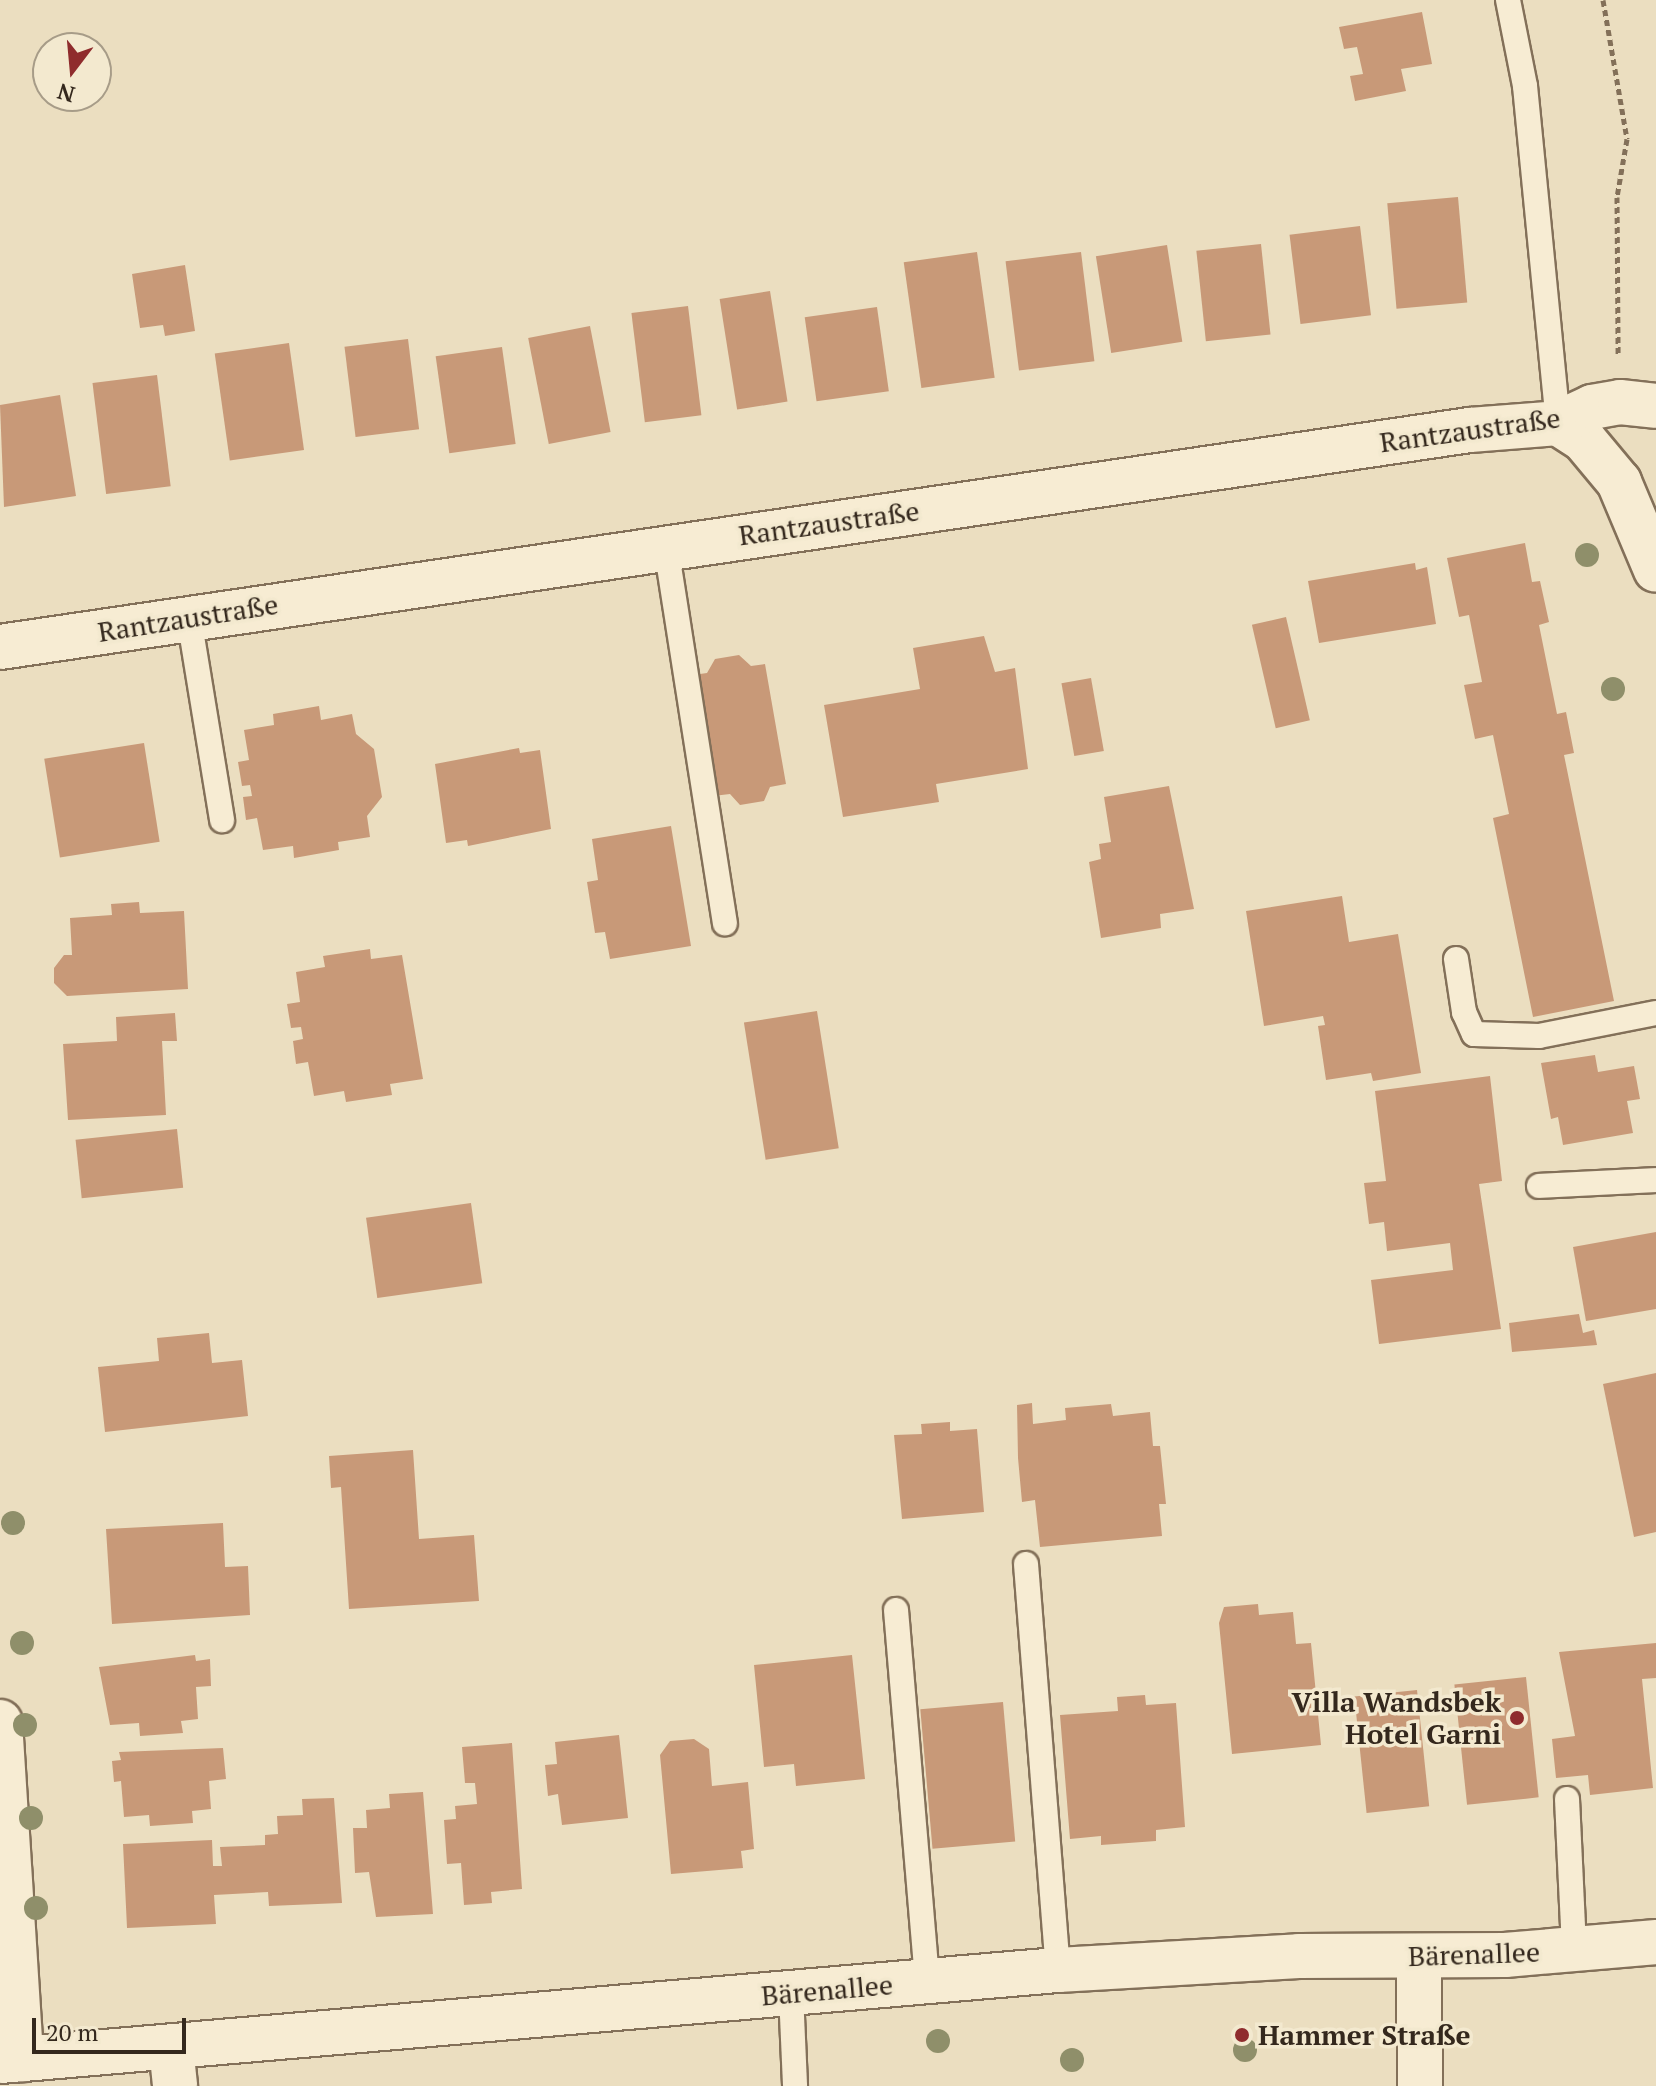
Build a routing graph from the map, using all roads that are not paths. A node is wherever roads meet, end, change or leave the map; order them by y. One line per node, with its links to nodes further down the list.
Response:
1 (1508, 0): 3 (lane)
2 (1656, 406): 3 (street, Rantzaustraße)
3 (1558, 423): 4 (street, Rantzaustraße); 5 (street)
4 (666, 547): 6 (street, Rantzaustraße); 9 (lane)
5 (1656, 570)
6 (189, 618): 7 (street, Rantzaustraße); 8 (lane)
7 (0, 647)
8 (222, 820)
9 (725, 923)
10 (1456, 959): 11 (lane)
11 (1656, 1013)
12 (1656, 1180): 13 (lane)
13 (1539, 1186)
14 (1026, 1564): 21 (lane)
15 (896, 1610): 22 (lane)
16 (0, 1722): 24 (street)
17 (1567, 1799): 19 (lane)
18 (1656, 1942): 19 (street, Bärenallee)
19 (1574, 1949): 20 (street, Bärenallee)
20 (1419, 1958): 21 (street, Bärenallee); 27 (street)
21 (1058, 1970): 22 (street, Bärenallee)
22 (927, 1982): 23 (street, Bärenallee)
23 (791, 1993): 25 (street, Bärenallee); 26 (lane)
24 (10, 2060): 25 (street, Bärenallee)
25 (173, 2066)
26 (795, 2086)
27 (1420, 2086)

